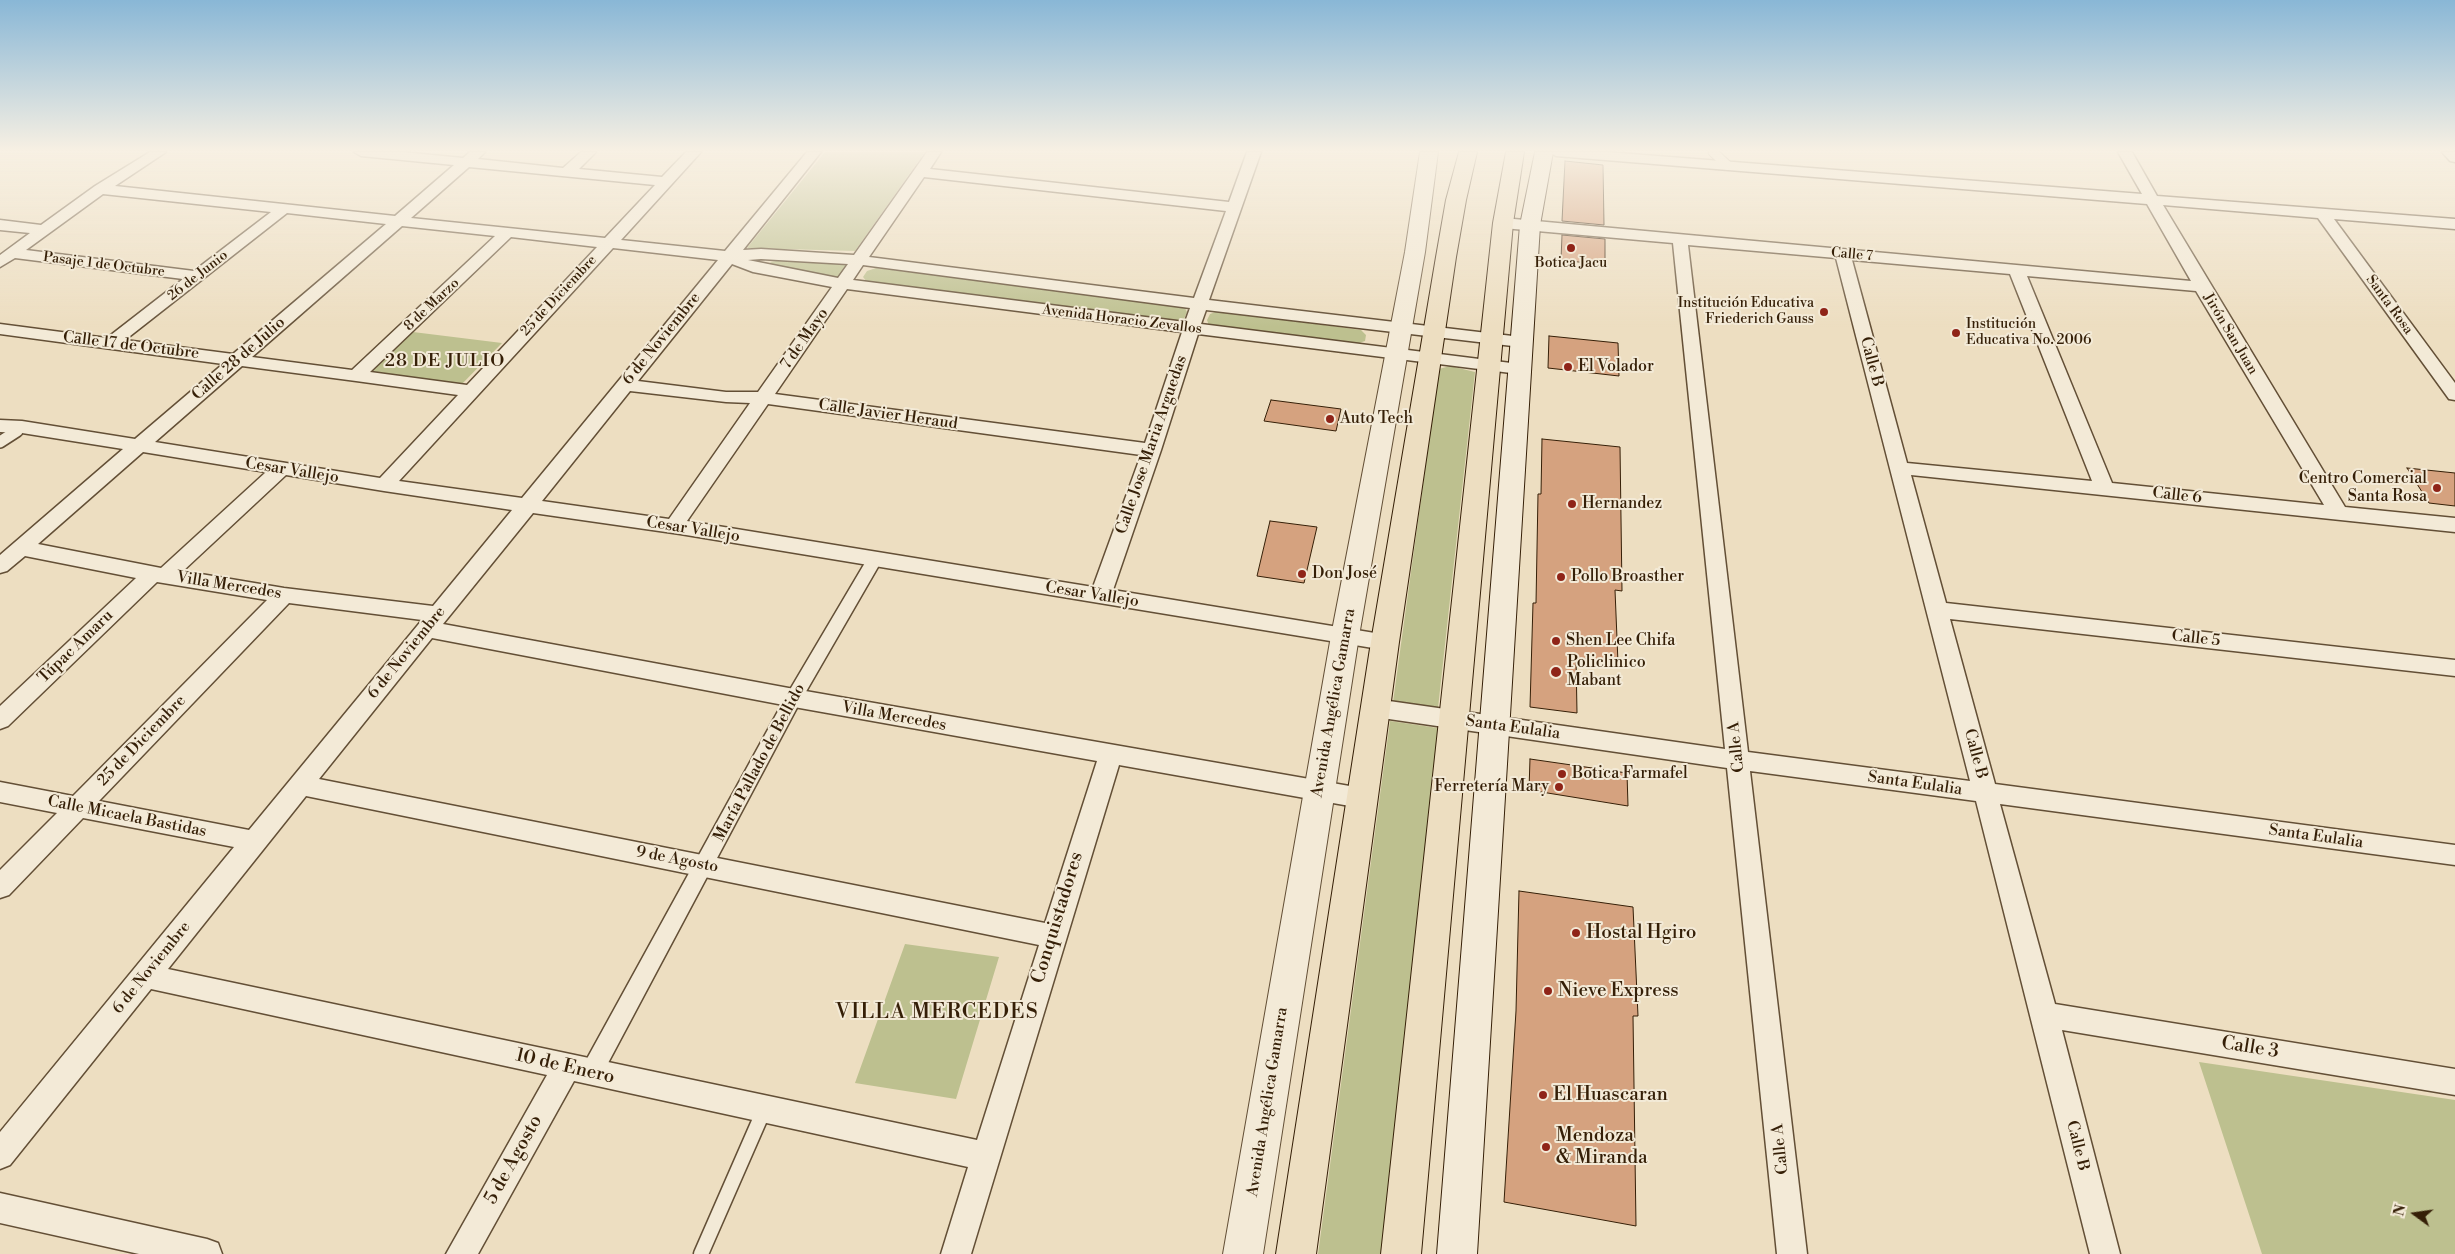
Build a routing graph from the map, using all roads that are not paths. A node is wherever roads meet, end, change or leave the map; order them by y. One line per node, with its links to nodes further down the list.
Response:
1 (71, 211): 20 (street)
2 (282, 211): 29 (street, 26 de Junio)
3 (307, 211): 16 (street, Avenida Horacio Zevallos)
4 (410, 211): 16 (street, Calle 28 de Julio)
5 (639, 211): 23 (street, 25 de Diciembre)
6 (766, 211): 25 (street, 6 de Noviembre)
7 (893, 211): 27 (street, 7 de Mayo)
8 (1233, 211): 32 (street, Calle Jose Maria Arguedas)
9 (1421, 211): 35 (main road, Avenida Angélica Gamarra)
10 (1454, 211): 37 (main road)
11 (1516, 211): 17 (main road)
12 (1521, 211): 17 (main road)
13 (2158, 211): 31 (street, Jirón San Juan)
14 (2286, 211): 15 (street)
15 (2323, 214): 18 (street); 41 (street, Santa Rosa)
16 (398, 221): 21 (street, Avenida Horacio Zevallos); 40 (street, Calle 28 de Julio)
17 (1516, 224): 22 (street, Calle 7); 38 (main road); 39 (main road)
18 (2455, 224)
19 (0, 225): 20 (street)
20 (44, 230): 26 (street)
21 (507, 233): 23 (street, Avenida Horacio Zevallos); 43 (street, 8 de Marzo)
22 (1680, 240): 24 (street, Calle 7); 78 (street, Calle A)
23 (608, 244): 25 (street, Avenida Horacio Zevallos); 45 (street, 25 de Diciembre)
24 (1842, 255): 28 (street, Calle 7); 53 (street, Calle B)
25 (729, 256): 27 (street, Avenida Horacio Zevallos); 30 (street, Avenida Horacio Zevallos); 44 (street, 6 de Noviembre)
26 (6, 258): 29 (street, Pasaje 1 de Octubre)
27 (859, 260): 30 (street, 7 de Mayo); 32 (street, Avenida Horacio Zevallos)
28 (2016, 269): 31 (street, Calle 7); 56 (street)
29 (197, 276): 36 (street, 26 de Junio)
30 (844, 284): 34 (street, Avenida Horacio Zevallos); 47 (street, 7 de Mayo)
31 (2202, 287): 58 (street, Jirón San Juan)
32 (1200, 304): 34 (street, Calle Jose Maria Arguedas); 35 (street, Avenida Horacio Zevallos)
33 (0, 329): 36 (street, Calle 17 de Octubre)
34 (1191, 329): 35 (street, Avenida Horacio Zevallos); 52 (street, Calle Jose Maria Arguedas)
35 (1398, 341): 37 (street, Avenida Horacio Zevallos); 37 (street, Avenida Horacio Zevallos); 69 (main road, Avenida Angélica Gamarra)
36 (111, 343): 40 (street, Calle 17 de Octubre)
37 (1432, 345): 38 (street, Avenida Horacio Zevallos); 38 (street, Avenida Horacio Zevallos); 70 (main road)
38 (1491, 352): 39 (street, Avenida Horacio Zevallos); 39 (street, Avenida Horacio Zevallos); 74 (main road)
39 (1520, 355): 76 (main road)
40 (237, 360): 43 (street, Calle 17 de Octubre); 51 (street, Calle 28 de Julio)
41 (2436, 368): 42 (street); 46 (street, Santa Rosa)
42 (2455, 369)
43 (356, 376): 45 (street, Calle 17 de Octubre)
44 (624, 386): 47 (street, Calle Javier Heraud); 57 (street, 6 de Noviembre)
45 (471, 391): 55 (street, 25 de Diciembre)
46 (2455, 394)
47 (763, 398): 52 (street, Calle Javier Heraud); 60 (street, 7 de Mayo)
48 (0, 426): 49 (street, Cesar Vallejo)
49 (22, 427): 50 (lane); 51 (street, Cesar Vallejo)
50 (0, 442)
51 (137, 447): 54 (street, Cesar Vallejo); 61 (street, Calle 28 de Julio)
52 (1152, 450): 66 (street, Calle Jose Maria Arguedas)
53 (1899, 468): 56 (street, Calle 6); 67 (street, Calle B)
54 (281, 469): 55 (street, Cesar Vallejo); 64 (street, Túpac Amaru)
55 (384, 485): 57 (street, Cesar Vallejo)
56 (2104, 488): 58 (street, Calle 6)
57 (527, 505): 60 (street, Cesar Vallejo); 68 (street, 6 de Noviembre)
58 (2338, 514): 59 (street, Calle 6)
59 (2455, 525)
60 (674, 526): 62 (street, Cesar Vallejo)
61 (21, 548): 63 (street, Calle 28 de Julio); 64 (street, Villa Mercedes)
62 (874, 560): 66 (street, Cesar Vallejo); 72 (street, María Pallado de Bellido)
63 (0, 566)
64 (159, 575): 65 (street, Villa Mercedes); 75 (street, Túpac Amaru)
65 (284, 595): 68 (street, Villa Mercedes); 84 (street, 25 de Diciembre)
66 (1100, 597): 69 (street, Cesar Vallejo)
67 (1937, 610): 71 (street, Calle 5); 82 (street, Calle B)
68 (433, 622): 72 (street, Villa Mercedes); 79 (street, 6 de Noviembre)
69 (1345, 636): 70 (street, Cesar Vallejo); 80 (main road, Avenida Angélica Gamarra)
70 (1384, 642): 73 (main road)
71 (2455, 668)
72 (794, 698): 77 (street, Villa Mercedes); 87 (street, María Pallado de Bellido)
73 (1375, 708): 74 (street, Santa Eulalia); 83 (main road)
74 (1453, 719): 76 (street, Santa Eulalia); 104 (main road)
75 (0, 720)
76 (1494, 725): 78 (street, Santa Eulalia); 105 (main road)
77 (1110, 756): 80 (street, Villa Mercedes); 89 (street, Conquistadores)
78 (1738, 760): 82 (street, Santa Eulalia); 106 (street, Calle A)
79 (300, 785): 85 (street, 6 de Noviembre); 87 (street, 9 de Agosto)
80 (1319, 791): 83 (street, Villa Mercedes); 102 (main road, Avenida Angélica Gamarra)
81 (0, 792): 84 (street, Calle Micaela Bastidas)
82 (1985, 793): 86 (street, Santa Eulalia); 91 (street, Calle B)
83 (1362, 798): 103 (main road)
84 (78, 807): 85 (street, Calle Micaela Bastidas); 88 (street, 25 de Diciembre)
85 (255, 841): 90 (street, 6 de Noviembre)
86 (2455, 855)
87 (704, 865): 89 (street, 9 de Agosto); 92 (street, María Pallado de Bellido)
88 (0, 888)
89 (1052, 936): 96 (street, Conquistadores)
90 (146, 976): 92 (street, 10 de Enero); 95 (street, 6 de Noviembre)
91 (2044, 1016): 93 (street, Calle 3); 107 (street, Calle B)
92 (579, 1070): 94 (street, 10 de Enero); 99 (street, 5 de Agosto)
93 (2455, 1082)
94 (764, 1110): 96 (street, 10 de Enero); 100 (lane)
95 (0, 1155)
96 (985, 1156): 101 (street, Conquistadores)
97 (0, 1208): 98 (street)
98 (207, 1254)
99 (461, 1254)
100 (701, 1254)
101 (956, 1254)
102 (1243, 1254)
103 (1296, 1254)
104 (1401, 1254)
105 (1458, 1254)
106 (1792, 1254)
107 (2105, 1254)

